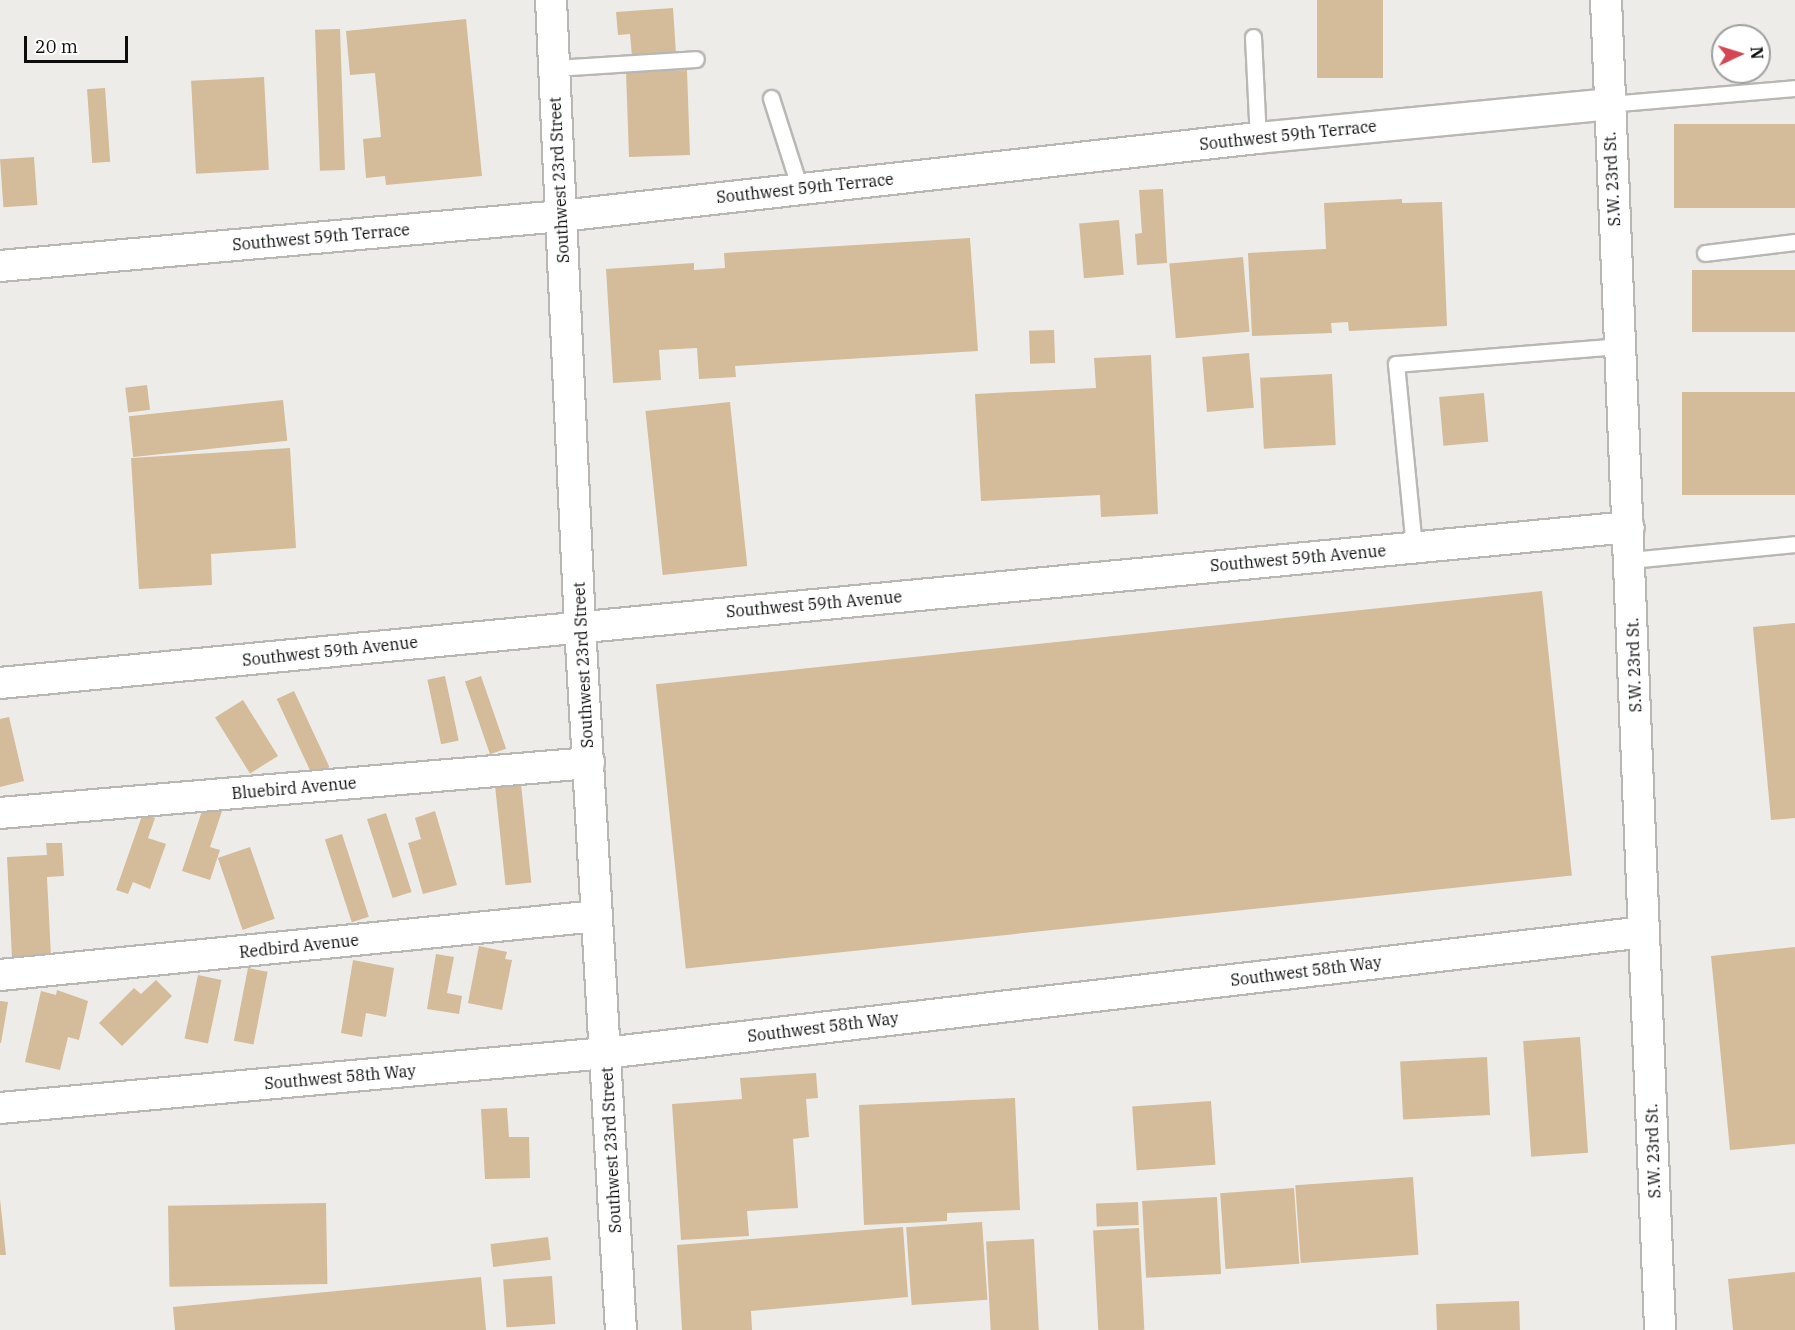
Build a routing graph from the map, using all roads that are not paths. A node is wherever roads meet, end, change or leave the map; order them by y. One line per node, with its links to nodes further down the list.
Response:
1 (551, 0): 5 (street, Southwest 23rd Street)
2 (1606, 0): 8 (street, S.W. 23rd St.)
3 (1253, 36): 9 (lane)
4 (696, 59): 5 (lane)
5 (554, 68): 11 (street, Southwest 23rd Street)
6 (1795, 88): 8 (lane)
7 (771, 98): 10 (lane)
8 (1609, 104): 9 (street, Southwest 59th Terrace); 15 (street, S.W. 23rd St.)
9 (1258, 138): 10 (street, Southwest 59th Terrace)
10 (800, 189): 11 (street, Southwest 59th Terrace)
11 (561, 216): 14 (street, Southwest 59th Terrace); 20 (street, Southwest 23rd Street)
12 (1795, 242): 13 (lane)
13 (1705, 253)
14 (0, 266)
15 (1620, 346): 16 (street, S.W. 23rd St.); 18 (lane)
16 (1629, 527): 18 (street, Southwest 59th Avenue); 19 (street, S.W. 23rd St.)
17 (1795, 544): 19 (lane)
18 (1414, 547): 20 (street, Southwest 59th Avenue)
19 (1630, 560): 25 (street, S.W. 23rd St.)
20 (580, 626): 21 (street, Southwest 59th Avenue); 22 (street, Southwest 23rd Street)
21 (0, 683)
22 (589, 763): 23 (street, Bluebird Avenue); 24 (street, Southwest 23rd Street)
23 (0, 813)
24 (597, 916): 26 (street, Redbird Avenue); 27 (street, Southwest 23rd Street)
25 (1644, 932): 27 (street, Southwest 58th Way); 30 (street, S.W. 23rd St.)
26 (0, 975)
27 (606, 1053): 28 (street, Southwest 58th Way); 29 (street, Southwest 23rd Street)
28 (0, 1108)
29 (621, 1330)
30 (1660, 1330)

